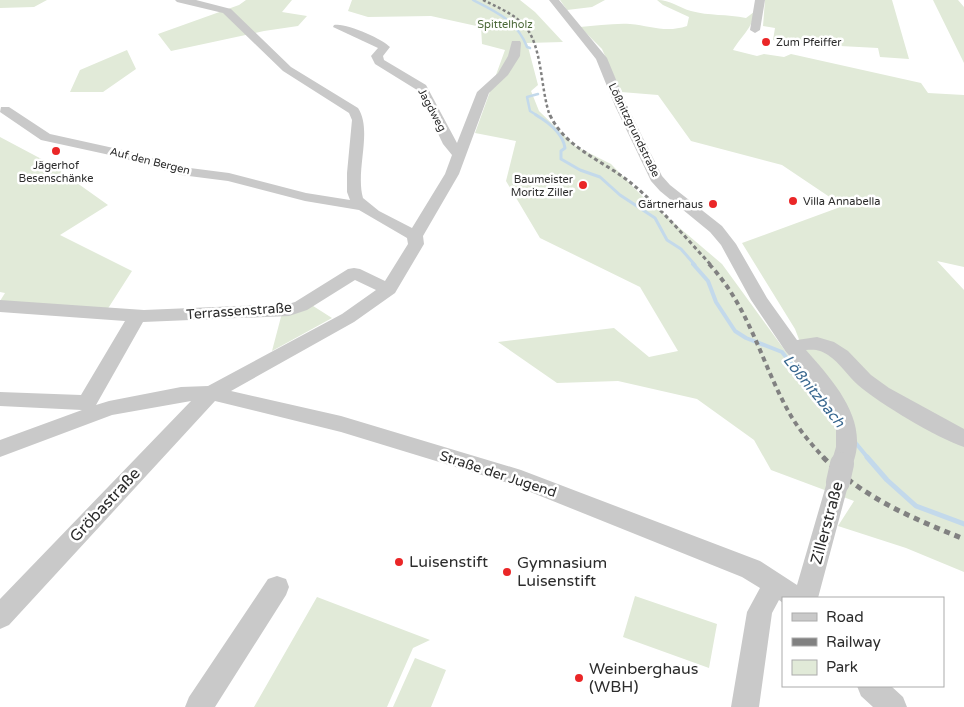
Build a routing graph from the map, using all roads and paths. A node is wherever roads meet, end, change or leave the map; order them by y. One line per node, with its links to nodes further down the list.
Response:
1 (180, 0): 9 (street)
2 (554, 0): 14 (street, Lößnitzgrundstraße)
3 (760, 0): 5 (street)
4 (338, 27): 8 (street, Jagdweg)
5 (755, 30)
6 (516, 43): 8 (street)
7 (5, 110): 9 (street, Auf den Bergen)
8 (459, 154): 10 (street)
9 (362, 206): 10 (street, Auf den Bergen)
10 (415, 236): 11 (street)
11 (389, 289): 13 (street, Terrassenstraße); 15 (street)
12 (0, 306): 13 (street, Terrassenstraße)
13 (137, 316): 17 (street)
14 (793, 347): 18 (street); 20 (street, Lößnitzgrundstraße)
15 (211, 393): 17 (street); 21 (street, Straße der Jugend); 25 (street, Gröbastraße)
16 (0, 400): 17 (street)
17 (90, 408): 19 (street)
18 (964, 439)
19 (0, 449)
20 (842, 464): 24 (street, Zillerstraße)
21 (775, 583): 23 (street, Straße der Jugend); 28 (street)
22 (276, 587): 27 (street)
23 (796, 597)
24 (806, 597)
25 (0, 617)
26 (872, 687): 29 (street)
27 (200, 707)
28 (745, 707)
29 (893, 707)

